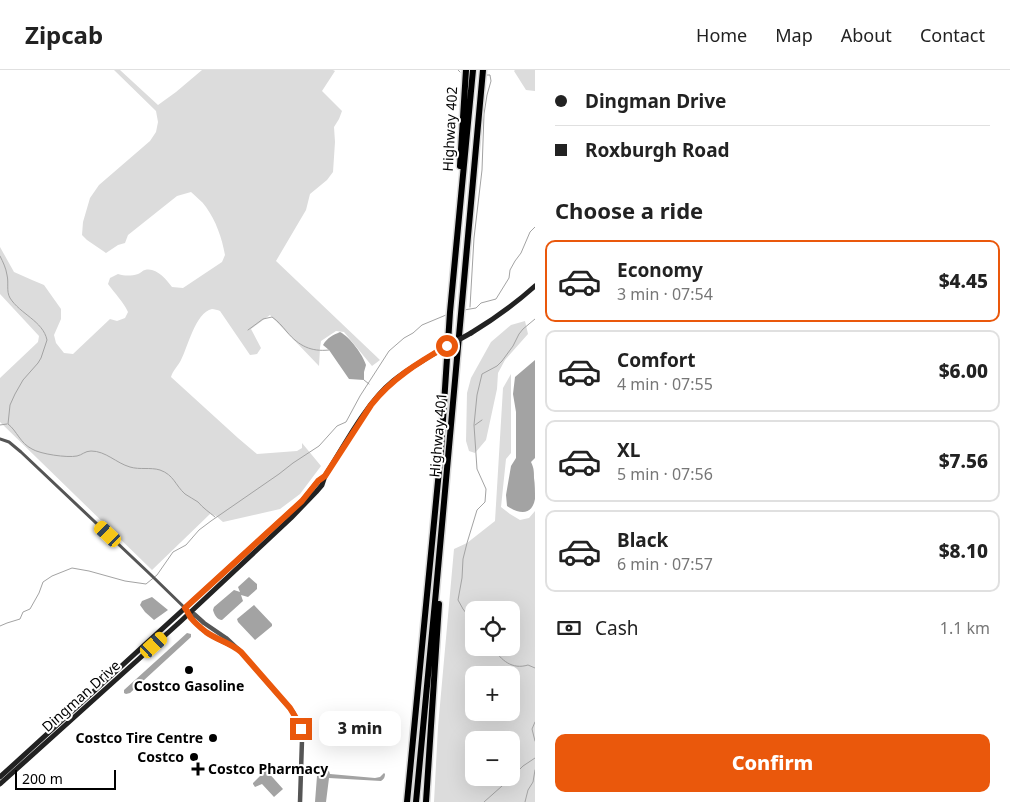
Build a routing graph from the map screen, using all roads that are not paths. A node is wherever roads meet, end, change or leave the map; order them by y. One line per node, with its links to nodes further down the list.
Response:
1 (466, 70): 4 (highway, Highway 402)
2 (473, 70): 4 (highway, Highway 401)
3 (483, 70): 7 (highway, Highway 401)
4 (462, 190): 12 (highway, Highway 401)
5 (535, 286): 8 (main road, Dingman Drive, bridge)
6 (0, 439): 8 (street)
7 (436, 591): 13 (highway, Highway 401); 14 (highway)
8 (187, 610): 9 (main road, Dingman Drive); 10 (main road, Dingman Drive); 11 (street)
9 (0, 777)
10 (0, 784)
11 (300, 802)
12 (407, 802)
13 (416, 802)
14 (426, 802)

